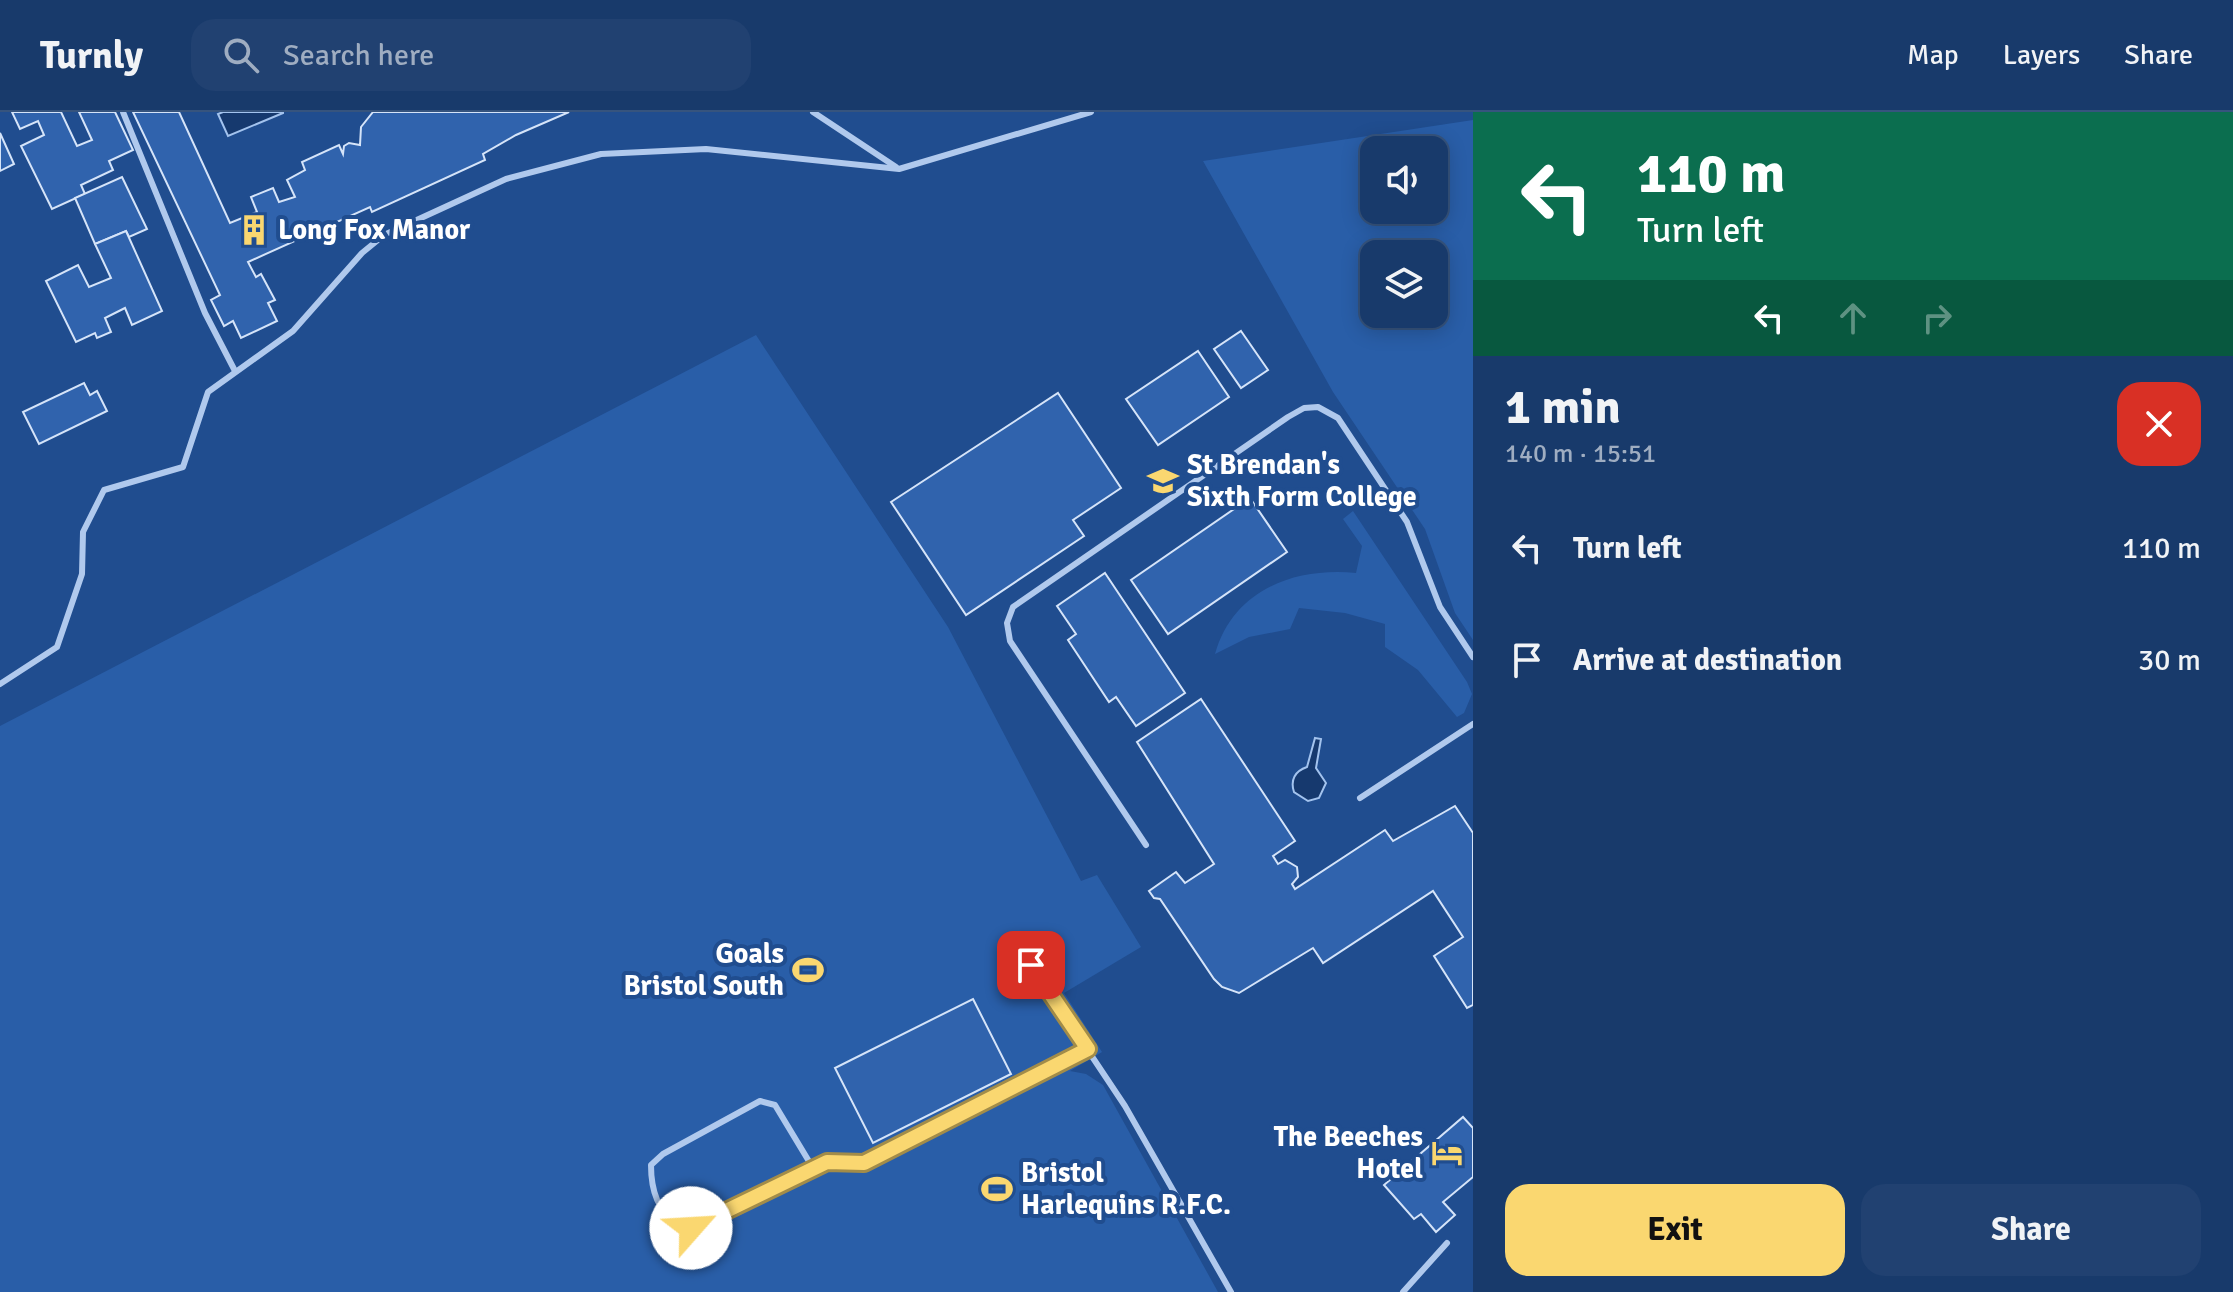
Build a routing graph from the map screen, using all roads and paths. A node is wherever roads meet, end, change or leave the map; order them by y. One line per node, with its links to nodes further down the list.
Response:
1 (123, 112): 5 (lane)
2 (813, 112): 4 (lane)
3 (1091, 112): 4 (lane)
4 (899, 169): 5 (lane)
5 (235, 371): 7 (lane)
6 (1473, 657): 10 (lane)
7 (0, 684)
8 (1473, 724): 9 (lane)
9 (1360, 798)
10 (1146, 845)
11 (1031, 965): 12 (lane)
12 (1088, 1049): 13 (lane); 15 (lane)
13 (813, 1168): 13 (lane)
14 (1447, 1243): 16 (lane)
15 (1231, 1292)
16 (1403, 1292)

